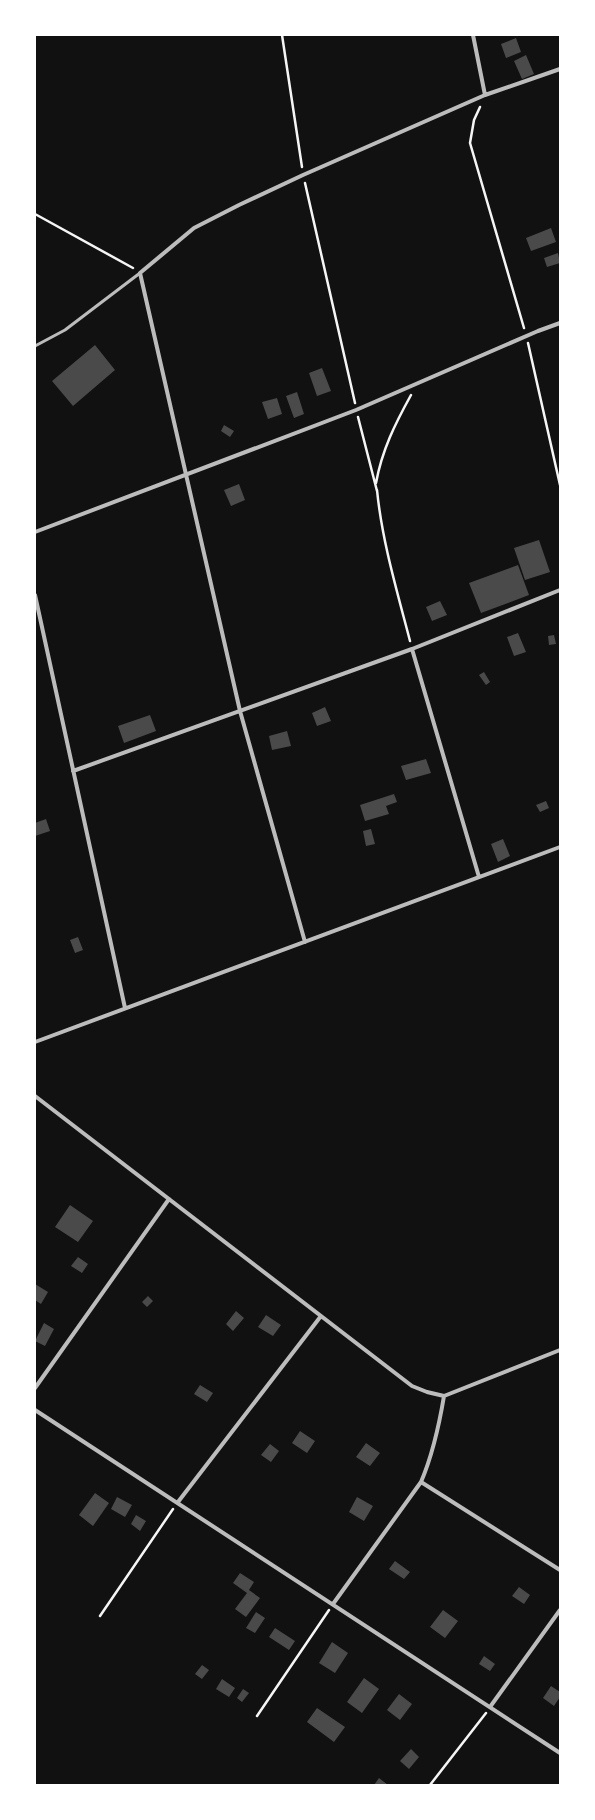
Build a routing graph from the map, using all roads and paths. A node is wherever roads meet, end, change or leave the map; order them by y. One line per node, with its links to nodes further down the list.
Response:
1 (282, 35): 5 (path)
2 (473, 35): 4 (street)
3 (560, 69): 4 (street)
4 (485, 96): 5 (street); 9 (path)
5 (303, 175): 7 (street); 12 (path)
6 (35, 214): 7 (path)
7 (140, 273): 10 (lane); 13 (street)
8 (560, 323): 9 (street)
9 (526, 336): 11 (street); 14 (path)
10 (35, 346)
11 (417, 384): 12 (street); 15 (path)
12 (356, 410): 13 (street); 15 (path)
13 (185, 475): 16 (street); 20 (street)
14 (560, 485)
15 (377, 491): 19 (path)
16 (35, 532)
17 (560, 590): 19 (street)
18 (35, 595): 21 (street)
19 (412, 649): 20 (street); 23 (street)
20 (240, 711): 21 (street); 24 (street)
21 (73, 771): 25 (street)
22 (560, 847): 23 (street)
23 (479, 877): 24 (street)
24 (305, 942): 25 (street)
25 (125, 1008): 26 (street)
26 (35, 1042)
27 (35, 1096): 28 (street)
28 (169, 1199): 29 (street); 31 (street)
29 (321, 1316): 32 (street); 35 (street)
30 (560, 1350): 32 (street)
31 (35, 1388)
32 (444, 1396): 34 (street)
33 (35, 1410): 35 (street)
34 (421, 1482): 36 (street); 37 (street)
35 (178, 1502): 37 (street); 39 (path)
36 (560, 1570)
37 (333, 1604): 40 (street); 41 (path)
38 (560, 1610): 40 (street)
39 (100, 1616)
40 (490, 1707): 42 (street); 43 (path)
41 (257, 1716)
42 (560, 1753)
43 (430, 1785)

